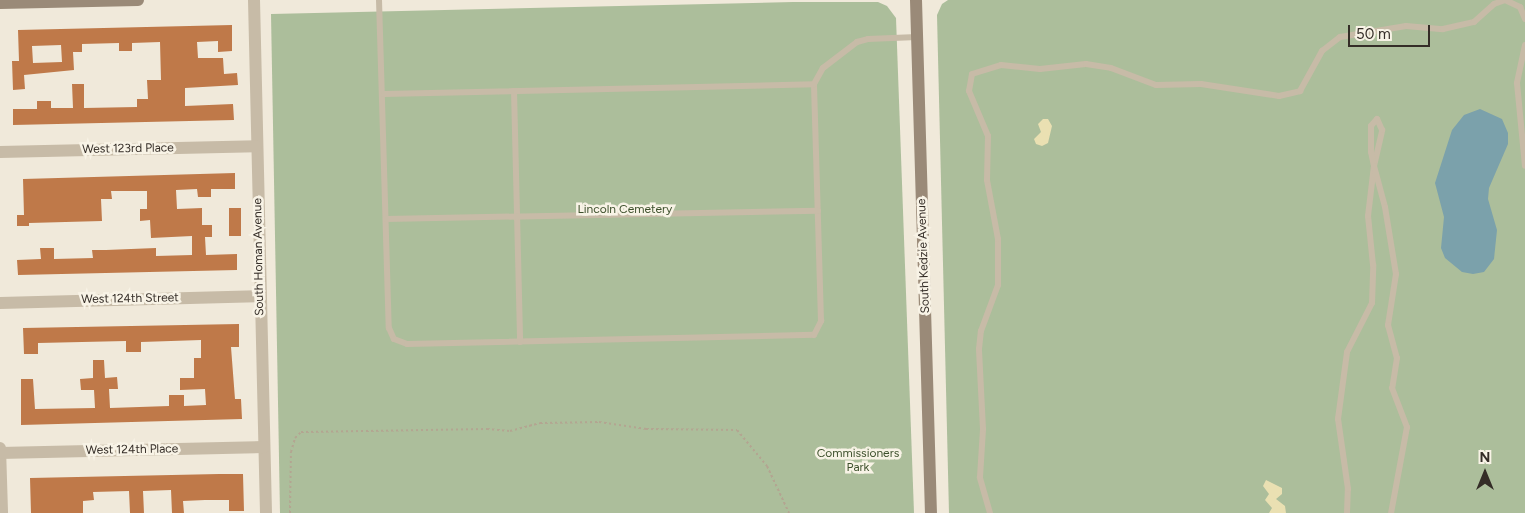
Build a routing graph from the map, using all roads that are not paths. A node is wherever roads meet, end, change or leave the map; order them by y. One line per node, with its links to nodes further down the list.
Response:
1 (138, 0): 6 (main road)
2 (254, 0): 13 (street, South Homan Avenue)
3 (380, 0): 12 (lane)
4 (916, 0): 8 (main road, South Kedzie Avenue)
5 (1519, 2): 7 (lane); 29 (lane)
6 (0, 3)
7 (1525, 19)
8 (918, 37): 10 (lane); 28 (main road, South Kedzie Avenue)
9 (1525, 45): 16 (lane)
10 (814, 84): 11 (lane); 17 (lane)
11 (514, 91): 12 (lane); 18 (lane)
12 (384, 94): 19 (lane)
13 (256, 146): 14 (street, West 123rd Place); 20 (street, South Homan Avenue)
14 (0, 152)
15 (1374, 166): 15 (lane); 30 (lane); 31 (lane)
16 (1525, 166)
17 (818, 211): 18 (lane); 22 (lane)
18 (518, 216): 19 (lane); 22 (lane)
19 (386, 219): 22 (lane)
20 (259, 296): 21 (street, West 124th Street); 23 (street, South Homan Avenue)
21 (0, 302)
22 (520, 342)
23 (264, 447): 25 (street, West 124th Place); 27 (street, South Homan Avenue)
24 (0, 448): 25 (street)
25 (0, 453): 26 (street)
26 (2, 513)
27 (266, 513)
28 (931, 513)
29 (990, 513)
30 (1347, 513)
31 (1391, 513)

